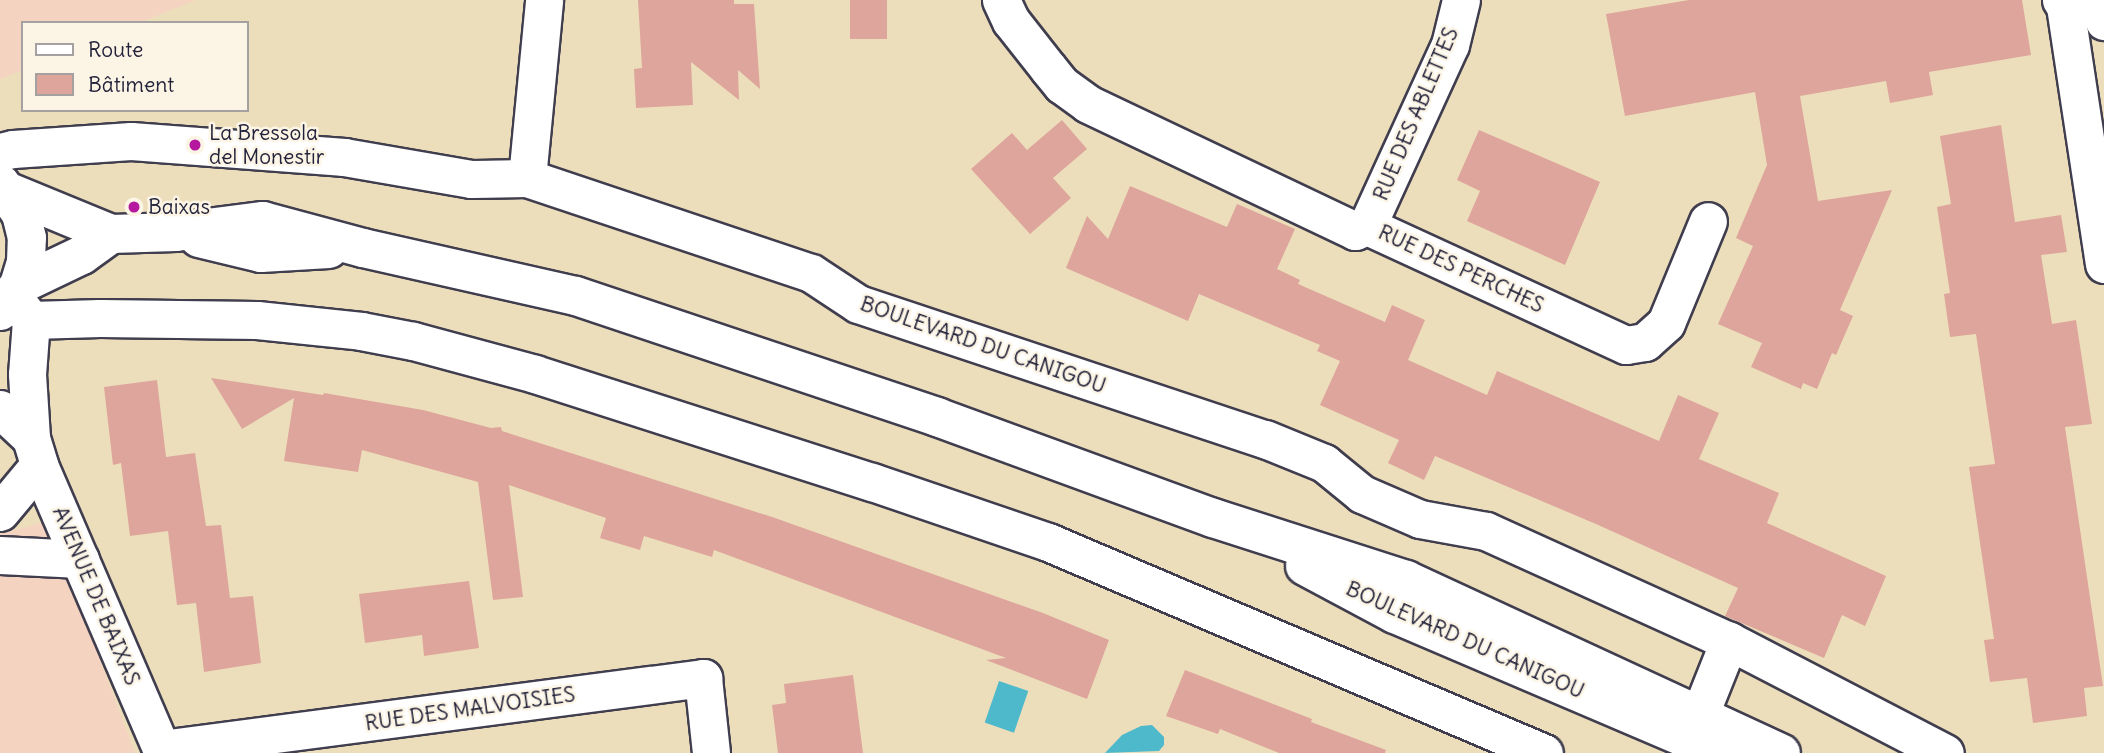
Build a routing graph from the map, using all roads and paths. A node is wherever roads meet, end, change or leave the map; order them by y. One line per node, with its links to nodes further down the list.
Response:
1 (544, 0): 8 (street)
2 (1001, 0): 11 (street, RUE DES PERCHES)
3 (1462, 0): 11 (street, RUE DES ABLETTES)
4 (2061, 0): 13 (street)
5 (2098, 0): 6 (street)
6 (2104, 21)
7 (0, 152): 8 (street, BOULEVARD DU CANIGOU)
8 (527, 178): 21 (street, BOULEVARD DU CANIGOU)
9 (5, 187): 12 (street, BOULEVARD DU CANIGOU); 14 (street)
10 (1707, 221): 11 (street, RUE DES PERCHES)
11 (1367, 226)
12 (111, 234): 14 (street); 18 (street, BOULEVARD DU CANIGOU)
13 (2104, 264)
14 (16, 303): 16 (street, AVENUE DE BAIXAS); 25 (street)
15 (0, 409): 16 (street, AVENUE DE BAIXAS)
16 (35, 452): 17 (street); 20 (street, AVENUE DE BAIXAS)
17 (0, 512)
18 (1213, 518): 22 (street, BOULEVARD DU CANIGOU); 26 (street, BOULEVARD DU CANIGOU)
19 (0, 555): 20 (street)
20 (80, 559): 23 (street, AVENUE DE BAIXAS)
21 (1729, 641): 22 (street); 28 (street, BOULEVARD DU CANIGOU)
22 (1700, 714): 27 (street, BOULEVARD DU CANIGOU)
23 (162, 751): 24 (street, RUE DES MALVOISIES)
24 (711, 753)
25 (1544, 753)
26 (1721, 753)
27 (1782, 753)
28 (1945, 753)

